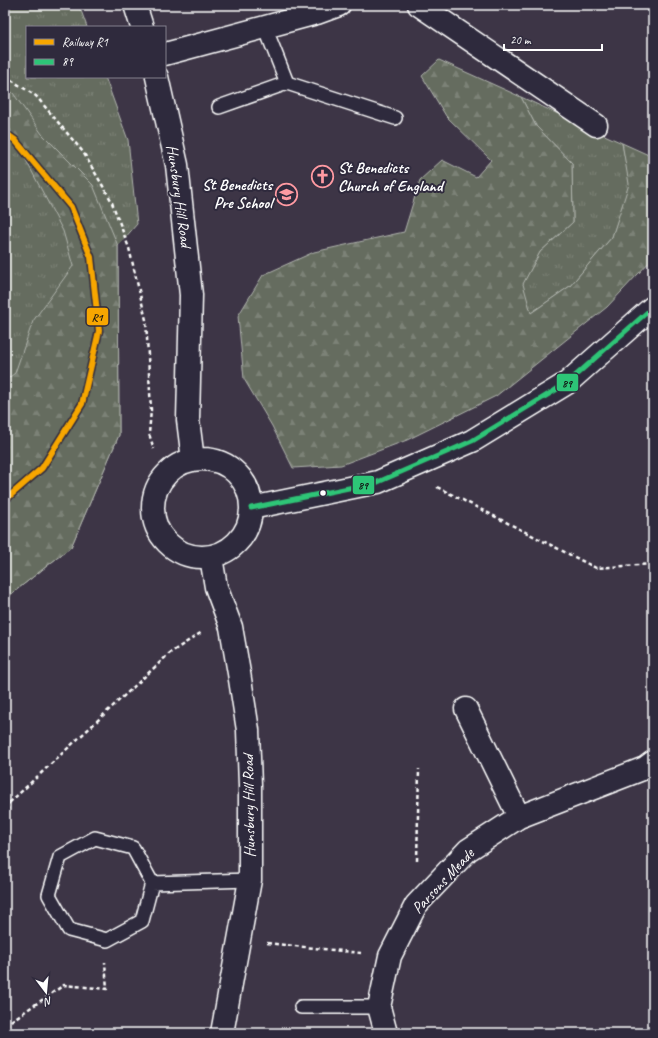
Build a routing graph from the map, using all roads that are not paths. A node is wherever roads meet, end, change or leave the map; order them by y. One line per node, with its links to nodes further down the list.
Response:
1 (135, 5): 4 (street)
2 (339, 5): 5 (street)
3 (419, 5): 11 (street)
4 (142, 26)
5 (265, 27): 6 (street); 8 (lane)
6 (166, 54)
7 (157, 78): 13 (street, Hunsbury Hill Road)
8 (286, 83): 9 (lane); 10 (lane)
9 (219, 107)
10 (395, 118)
11 (596, 124)
12 (653, 307): 14 (street)
13 (193, 460): 14 (street); 15 (street)
14 (251, 508): 15 (street)
15 (211, 557): 19 (street, Hunsbury Hill Road)
16 (466, 709): 18 (street)
17 (653, 762): 18 (street, Parsons Meade)
18 (519, 816): 22 (street, Parsons Meade)
19 (250, 880): 20 (lane); 23 (street, Hunsbury Hill Road)
20 (152, 883): 20 (lane)
21 (301, 1007): 22 (lane)
22 (379, 1007): 24 (street, Parsons Meade)
23 (222, 1033)
24 (386, 1033)

